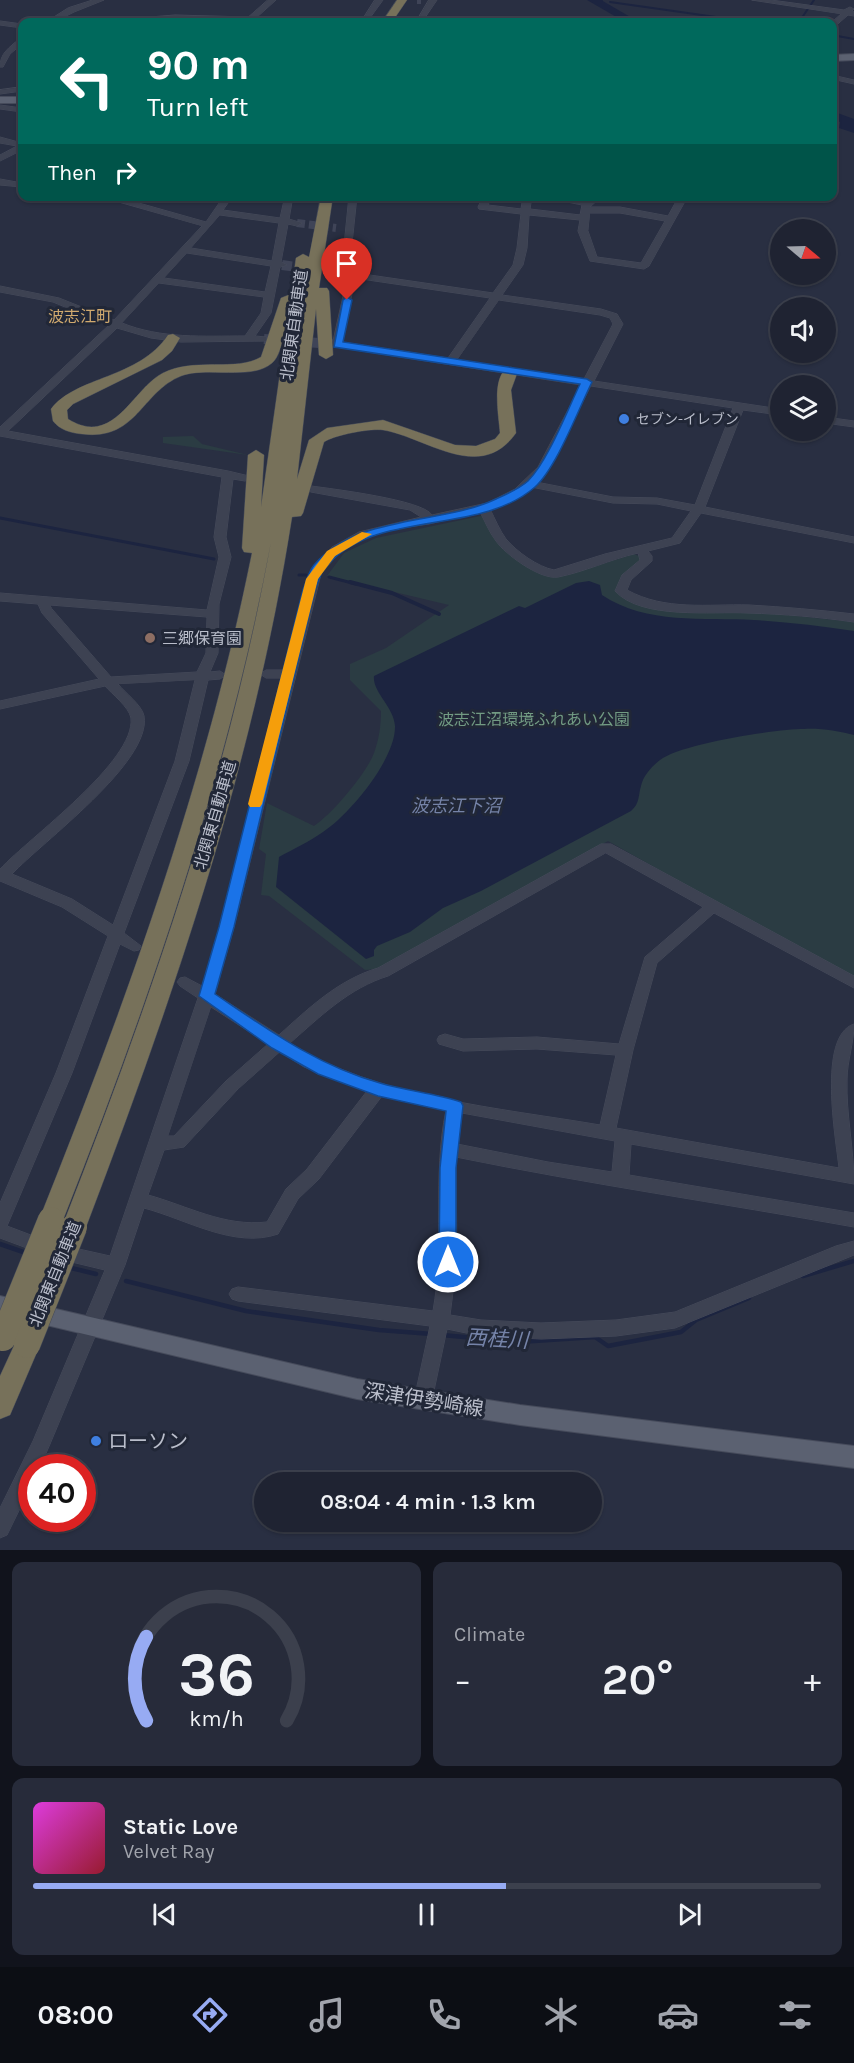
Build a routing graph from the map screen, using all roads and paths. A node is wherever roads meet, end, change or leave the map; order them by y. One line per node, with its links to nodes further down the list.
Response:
1 (100, 0): 10 (street)
2 (272, 0): 13 (street)
3 (379, 0): 14 (street)
4 (402, 0): 15 (highway)
5 (412, 0): 16 (highway)
6 (421, 0): 8 (street)
7 (756, 0): 9 (street)
8 (432, 1): 17 (street)
9 (852, 11): 19 (street)
10 (59, 18)
11 (162, 18): 12 (street)
12 (193, 18)
13 (251, 18)
14 (367, 18)
15 (390, 18)
16 (401, 18)
17 (421, 18)
18 (0, 23): 20 (street)
19 (837, 23)
20 (18, 25)
21 (18, 44): 24 (street)
22 (854, 57): 23 (main road)
23 (837, 58)
24 (0, 65)
25 (837, 78): 26 (street)
26 (854, 82)
27 (18, 90): 28 (street)
28 (0, 92)
29 (0, 100): 30 (main road)
30 (18, 100)
31 (0, 107): 32 (street)
32 (18, 109)
33 (0, 140): 34 (street)
34 (18, 145)
35 (18, 148): 36 (street)
36 (12, 152): 37 (street); 38 (street)
37 (18, 153)
38 (1, 156)
39 (120, 201): 57 (street)
40 (226, 201): 51 (street)
41 (288, 201): 55 (street)
42 (314, 201): 61 (highway, 北関東自動車道)
43 (326, 201): 53 (highway, 北関東自動車道)
44 (352, 201): 59 (street)
45 (485, 201): 52 (street)
46 (527, 201): 52 (street)
47 (558, 201): 50 (street)
48 (594, 201): 50 (street)
49 (681, 201): 54 (street)
50 (586, 210): 52 (street); 54 (street); 54 (street)
51 (219, 212): 55 (street); 57 (street)
52 (524, 212): 69 (street)
53 (324, 213): 74 (highway); 96 (highway, 北関東自動車道)
54 (671, 219)
55 (284, 220): 56 (street); 62 (street)
56 (297, 223)
57 (208, 225): 60 (street)
58 (336, 228): 59 (street)
59 (349, 230): 64 (street)
60 (185, 250): 62 (street); 65 (street)
61 (304, 250): 71 (highway); 100 (highway, 北関東自動車道)
62 (278, 264): 68 (street)
63 (332, 272): 64 (street)
64 (344, 274): 69 (street)
65 (157, 280): 68 (street); 70 (street)
66 (0, 288): 70 (street)
67 (348, 289): 74 (street)
68 (270, 295): 72 (street)
69 (495, 297): 75 (street); 78 (street)
70 (116, 324): 71 (street); 84 (street)
71 (173, 338): 72 (street); 76 (highway)
72 (249, 338): 73 (street)
73 (262, 339)
74 (332, 348): 75 (street)
75 (451, 361): 77 (street)
76 (214, 371)
77 (511, 371): 78 (street); 82 (highway); 96 (highway)
78 (587, 382): 79 (street); 88 (street)
79 (739, 406): 80 (street); 90 (street)
80 (770, 411)
81 (836, 422): 83 (street)
82 (392, 423)
83 (854, 424)
84 (0, 433): 86 (street)
85 (256, 455): 100 (highway)
86 (228, 474): 87 (street); 98 (street)
87 (245, 478)
88 (531, 484): 90 (street); 91 (street)
89 (311, 489): 92 (street)
90 (699, 508): 93 (street); 94 (street)
91 (484, 509): 92 (street); 94 (street)
92 (429, 520): 102 (street)
93 (854, 540)
94 (641, 549): 99 (street)
95 (0, 597): 97 (street)
96 (270, 597): 127 (highway, 北関東自動車道)
97 (43, 600): 98 (street); 104 (street)
98 (212, 614): 103 (street)
99 (854, 618)
100 (229, 669): 103 (street); 127 (highway, 北関東自動車道)
101 (266, 674): 102 (street)
102 (289, 674): 112 (street)
103 (202, 676): 104 (street); 108 (street)
104 (108, 681): 105 (street); 106 (street)
105 (0, 705)
106 (1, 875): 108 (street)
107 (713, 906): 111 (street); 115 (street); 116 (street)
108 (117, 934): 109 (street); 126 (street)
109 (134, 946)
110 (185, 982): 112 (street)
111 (854, 983)
112 (207, 996): 115 (street); 120 (street)
113 (854, 1030): 122 (street)
114 (444, 1040): 116 (street)
115 (278, 1044): 117 (street); 120 (street)
116 (625, 1050): 119 (street)
117 (378, 1089): 118 (street); 124 (street)
118 (455, 1106): 119 (street); 121 (street)
119 (615, 1135): 122 (street); 123 (street)
120 (158, 1144): 124 (street)
121 (450, 1149): 123 (street); 134 (street)
122 (851, 1177)
123 (620, 1181): 125 (street)
124 (138, 1199): 130 (street)
125 (854, 1220)
126 (0, 1223)
127 (62, 1224): 135 (highway, 北関東自動車道, bridge)
128 (0, 1231): 130 (street)
129 (854, 1248): 134 (street)
130 (116, 1265): 133 (street)
131 (238, 1294): 134 (street)
132 (0, 1305): 133 (main road, 深津伊勢崎線)
133 (88, 1327): 136 (main road, 深津伊勢崎線); 139 (street)
134 (438, 1331): 136 (street)
135 (10, 1342): 137 (highway, 北関東自動車道)
136 (423, 1400): 138 (main road, 深津伊勢崎線)
137 (0, 1407)
138 (854, 1457)
139 (0, 1529)

